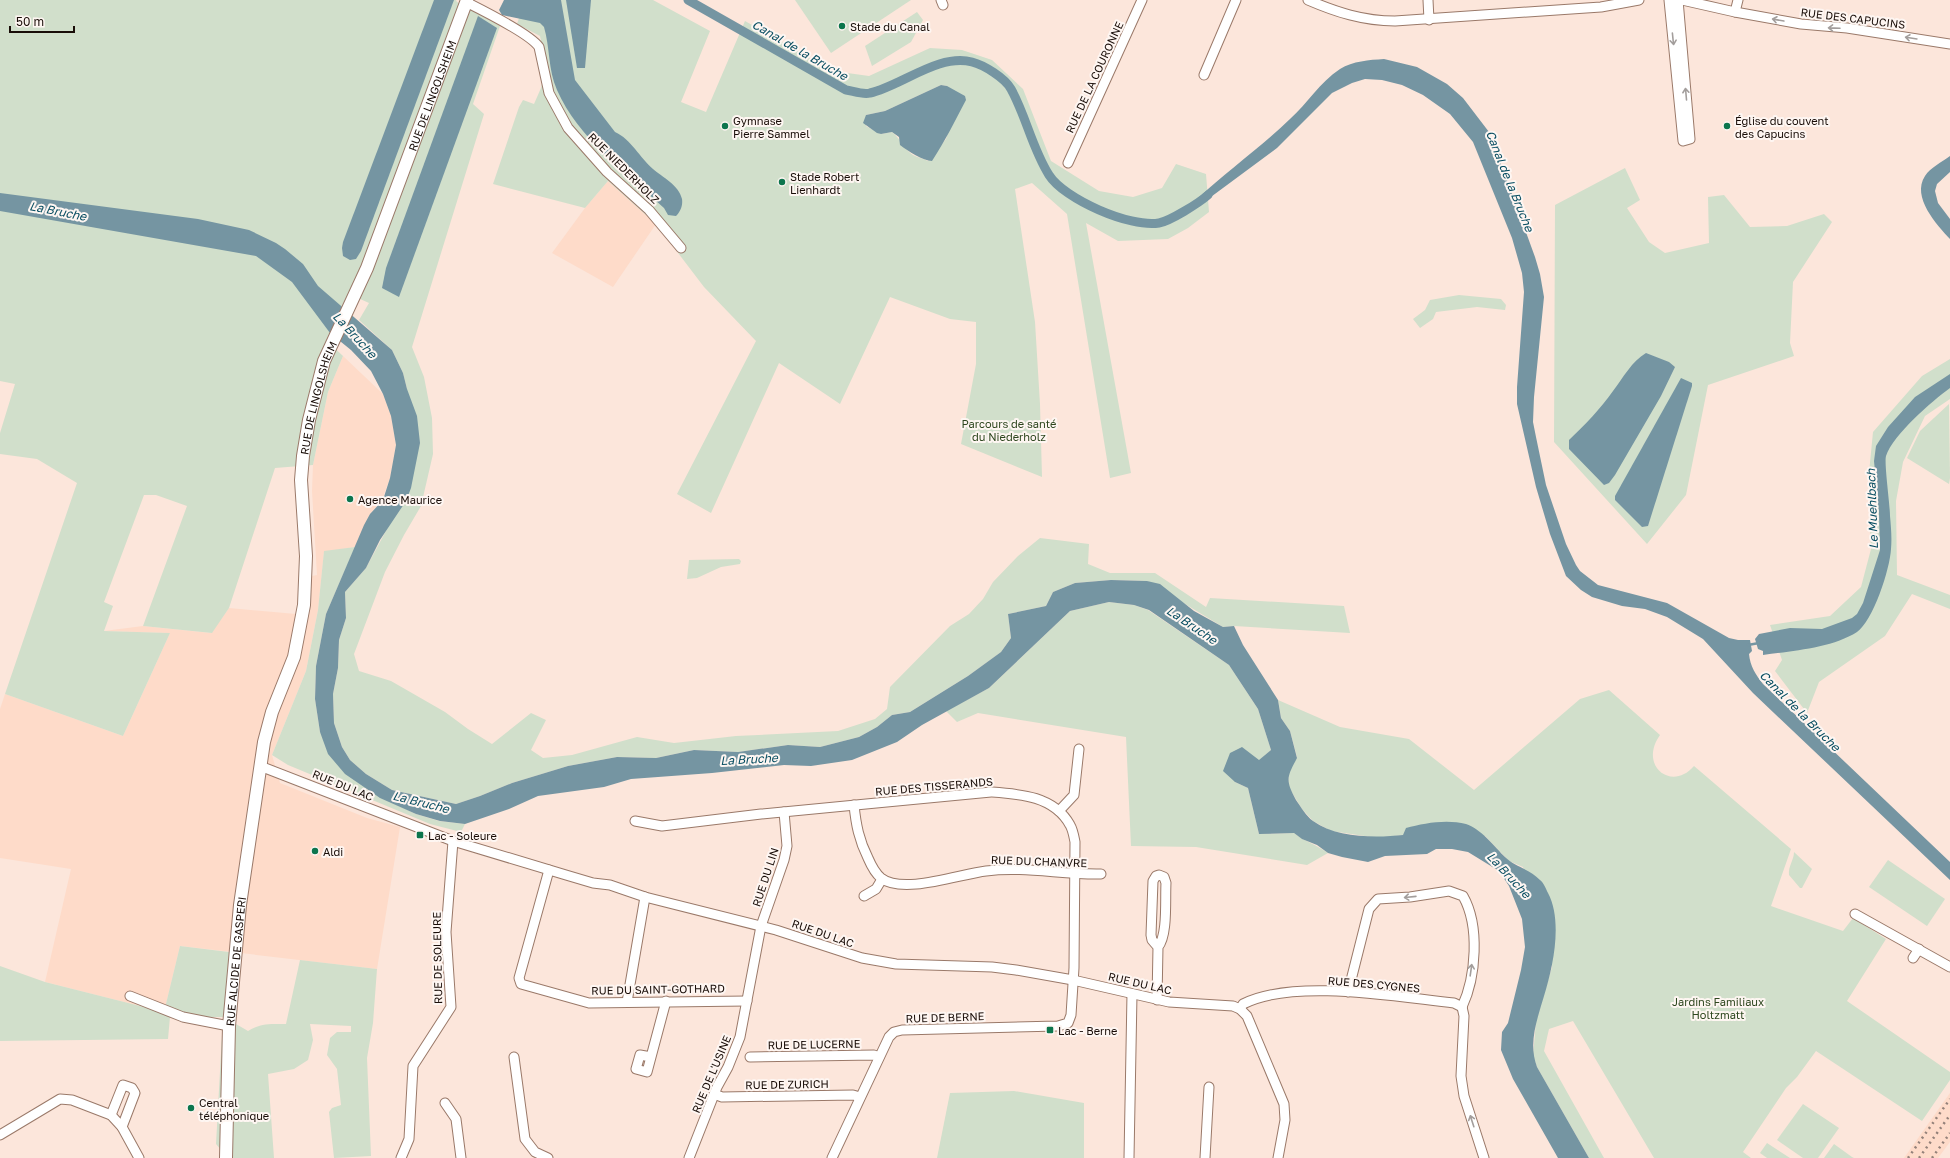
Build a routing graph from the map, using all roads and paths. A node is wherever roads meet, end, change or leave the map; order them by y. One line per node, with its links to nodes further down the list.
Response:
1 (1142, 0): 15 (street, RUE DE LA COURONNE)
2 (1236, 0): 14 (street)
3 (1308, 0): 12 (street)
4 (1428, 0): 12 (street)
5 (1639, 0): 12 (street)
6 (1669, 0): 7 (street, one-way to 7)
7 (1678, 0)
8 (1682, 0): 11 (street, RUE DES CAPUCINS)
9 (1738, 0): 11 (street)
10 (466, 1): 16 (street, RUE NIEDERHOLZ); 18 (main road, RUE DE LINGOLSHEIM)
11 (1735, 12): 13 (street, RUE DES CAPUCINS, one-way to 11)
12 (1429, 20)
13 (1950, 44)
14 (1204, 75)
15 (1068, 163)
16 (681, 248)
17 (1079, 749): 20 (street)
18 (260, 766): 23 (street, RUE DU LAC); 46 (main road, RUE ALCIDE DE GASPERI)
19 (854, 805): 20 (street, RUE DES TISSERANDS); 21 (street, RUE DES TISSERANDS); 27 (street)
20 (1060, 811): 25 (street, RUE DES TISSERANDS)
21 (784, 812): 22 (street, RUE DES TISSERANDS); 31 (street, RUE DU LIN)
22 (635, 822)
23 (453, 841): 24 (street, RUE DU LAC); 60 (street, RUE DE SOLEURE)
24 (549, 870): 29 (street, RUE DU LAC); 43 (street, RUE DU SAINT-GOTHARD)
25 (1075, 874): 26 (street, RUE DU CHANVRE); 27 (street, RUE DU CHANVRE); 36 (street, RUE DES TISSERANDS)
26 (1101, 874)
27 (882, 879): 28 (street)
28 (864, 896)
29 (646, 897): 31 (street, RUE DU LAC); 43 (street)
30 (1855, 914): 33 (street)
31 (761, 926): 36 (street, RUE DU LAC); 42 (street, RUE DE L'USINE)
32 (1158, 947): 32 (street); 40 (street)
33 (1919, 949): 34 (street); 35 (street)
34 (1913, 958)
35 (1950, 967)
36 (1073, 980): 38 (street, RUE DU LAC); 50 (street, RUE DE BERNE)
37 (1348, 992): 44 (street, RUE DES CYGNES); 44 (street, one-way to 37); 45 (street, RUE DES CYGNES)
38 (1132, 994): 40 (street, RUE DU LAC); 65 (street)
39 (130, 996): 46 (street)
40 (1157, 1000): 45 (street, RUE DU LAC)
41 (666, 1001): 42 (street, RUE DU SAINT-GOTHARD); 43 (street, RUE DU SAINT-GOTHARD); 48 (street)
42 (748, 1001): 52 (street, RUE DE L'USINE)
43 (627, 1002)
44 (1462, 1007): 68 (street, one-way to 44)
45 (1240, 1009): 67 (street)
46 (229, 1026): 59 (main road, RUE ALCIDE DE GASPERI)
47 (514, 1057): 62 (street)
48 (651, 1057)
49 (750, 1057): 50 (street, RUE DE LUCERNE)
50 (879, 1057): 53 (street, RUE DE BERNE)
51 (1209, 1087): 66 (street)
52 (714, 1094): 53 (street, RUE DE ZURICH); 63 (street, RUE DE L'USINE)
53 (860, 1098): 64 (street, RUE DE BERNE)
54 (445, 1103): 61 (street)
55 (111, 1115): 56 (street); 56 (street); 57 (street)
56 (122, 1127): 58 (street)
57 (0, 1135)
58 (139, 1158)
59 (226, 1158)
60 (401, 1158)
61 (461, 1158)
62 (548, 1158)
63 (689, 1158)
64 (832, 1158)
65 (1129, 1158)
66 (1206, 1158)
67 (1278, 1158)
68 (1484, 1158)

